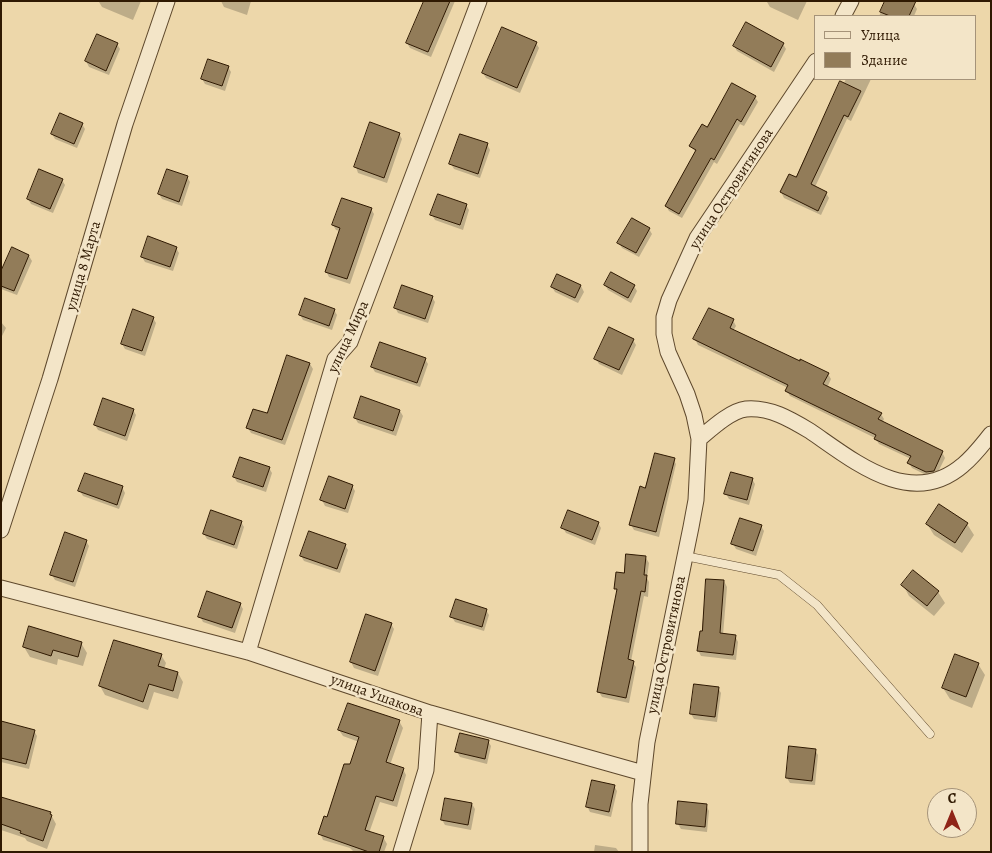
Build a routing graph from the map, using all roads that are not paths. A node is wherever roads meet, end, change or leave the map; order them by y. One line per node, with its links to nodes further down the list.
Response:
1 (167, 1): 8 (street, улица 8 Марта)
2 (479, 1): 11 (street, улица Мира)
3 (851, 1): 4 (street)
4 (843, 15)
5 (814, 64): 7 (street, улица Островитянова)
6 (991, 434): 7 (street)
7 (698, 439): 9 (street, улица Островитянова)
8 (1, 530)
9 (685, 556): 13 (lane); 14 (street, улица Островитянова)
10 (1, 588): 11 (street, улица Ушакова)
11 (248, 652): 12 (street, улица Ушакова)
12 (430, 713): 14 (street); 15 (street, улица Ушакова)
13 (930, 734)
14 (643, 773): 16 (street, улица Островитянова)
15 (401, 852)
16 (640, 852)

